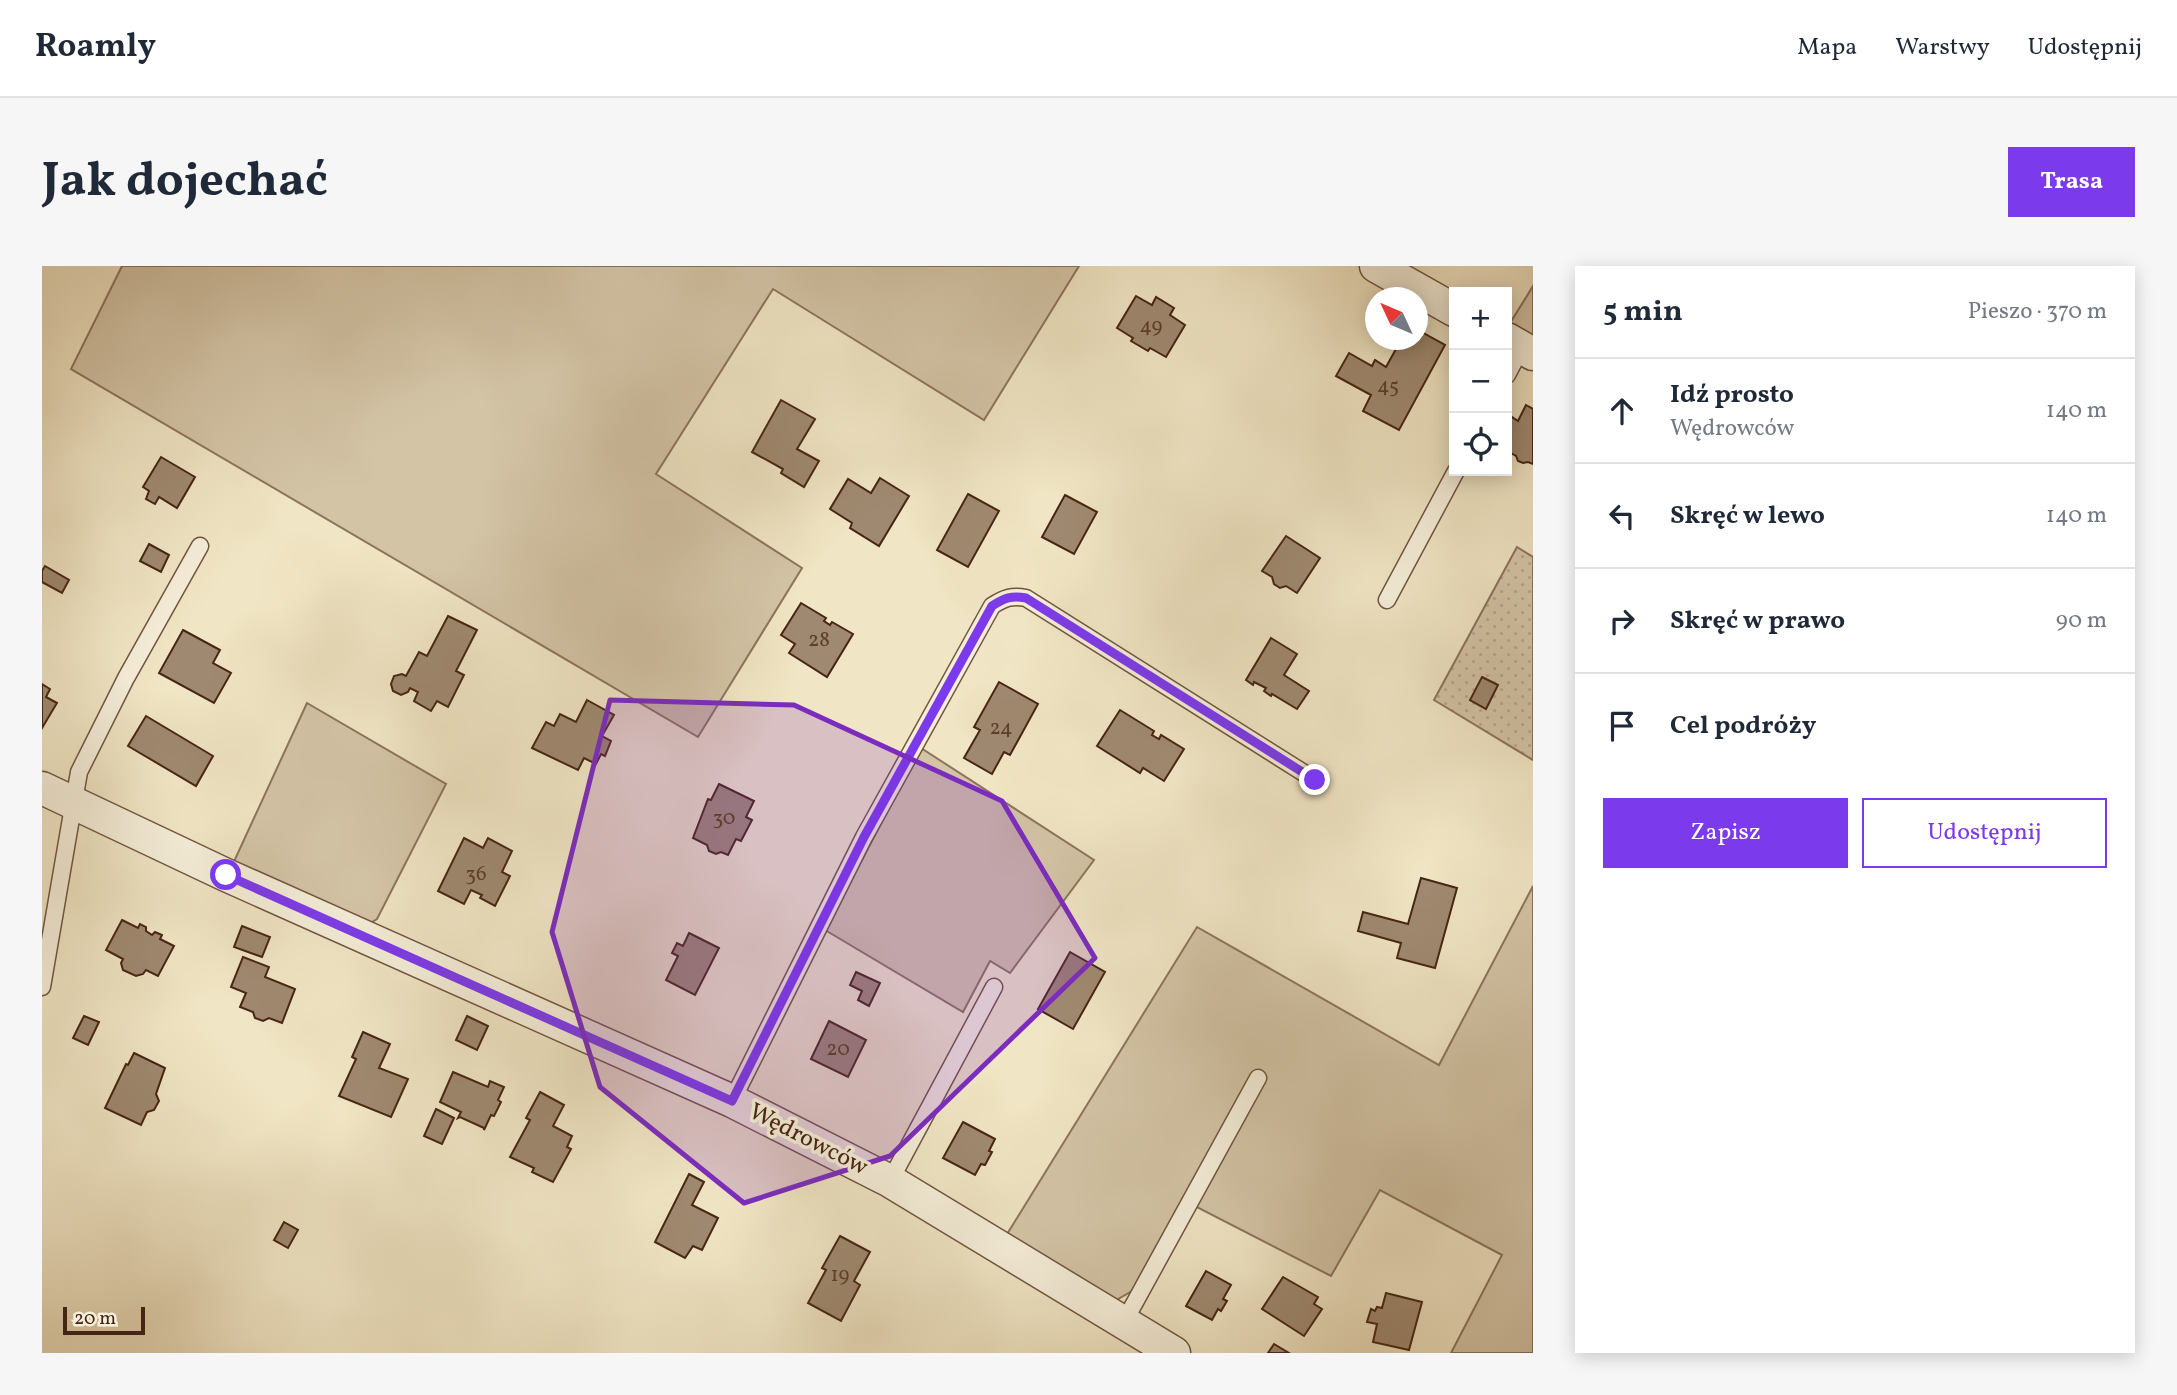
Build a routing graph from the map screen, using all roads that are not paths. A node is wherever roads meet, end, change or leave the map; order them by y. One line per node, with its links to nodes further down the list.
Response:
1 (1376, 266): 2 (street)
2 (1449, 307)
3 (1453, 476): 5 (lane)
4 (200, 546): 8 (lane)
5 (1387, 600)
6 (1315, 780): 12 (lane)
7 (42, 788): 8 (street, Wędrowców)
8 (73, 805): 9 (lane); 12 (street, Wędrowców)
9 (42, 987)
10 (994, 987): 13 (lane)
11 (1258, 1078): 14 (lane)
12 (732, 1101): 13 (street, Wędrowców)
13 (890, 1181): 14 (street, Wędrowców)
14 (1123, 1324): 15 (street, Wędrowców)
15 (1174, 1353)

